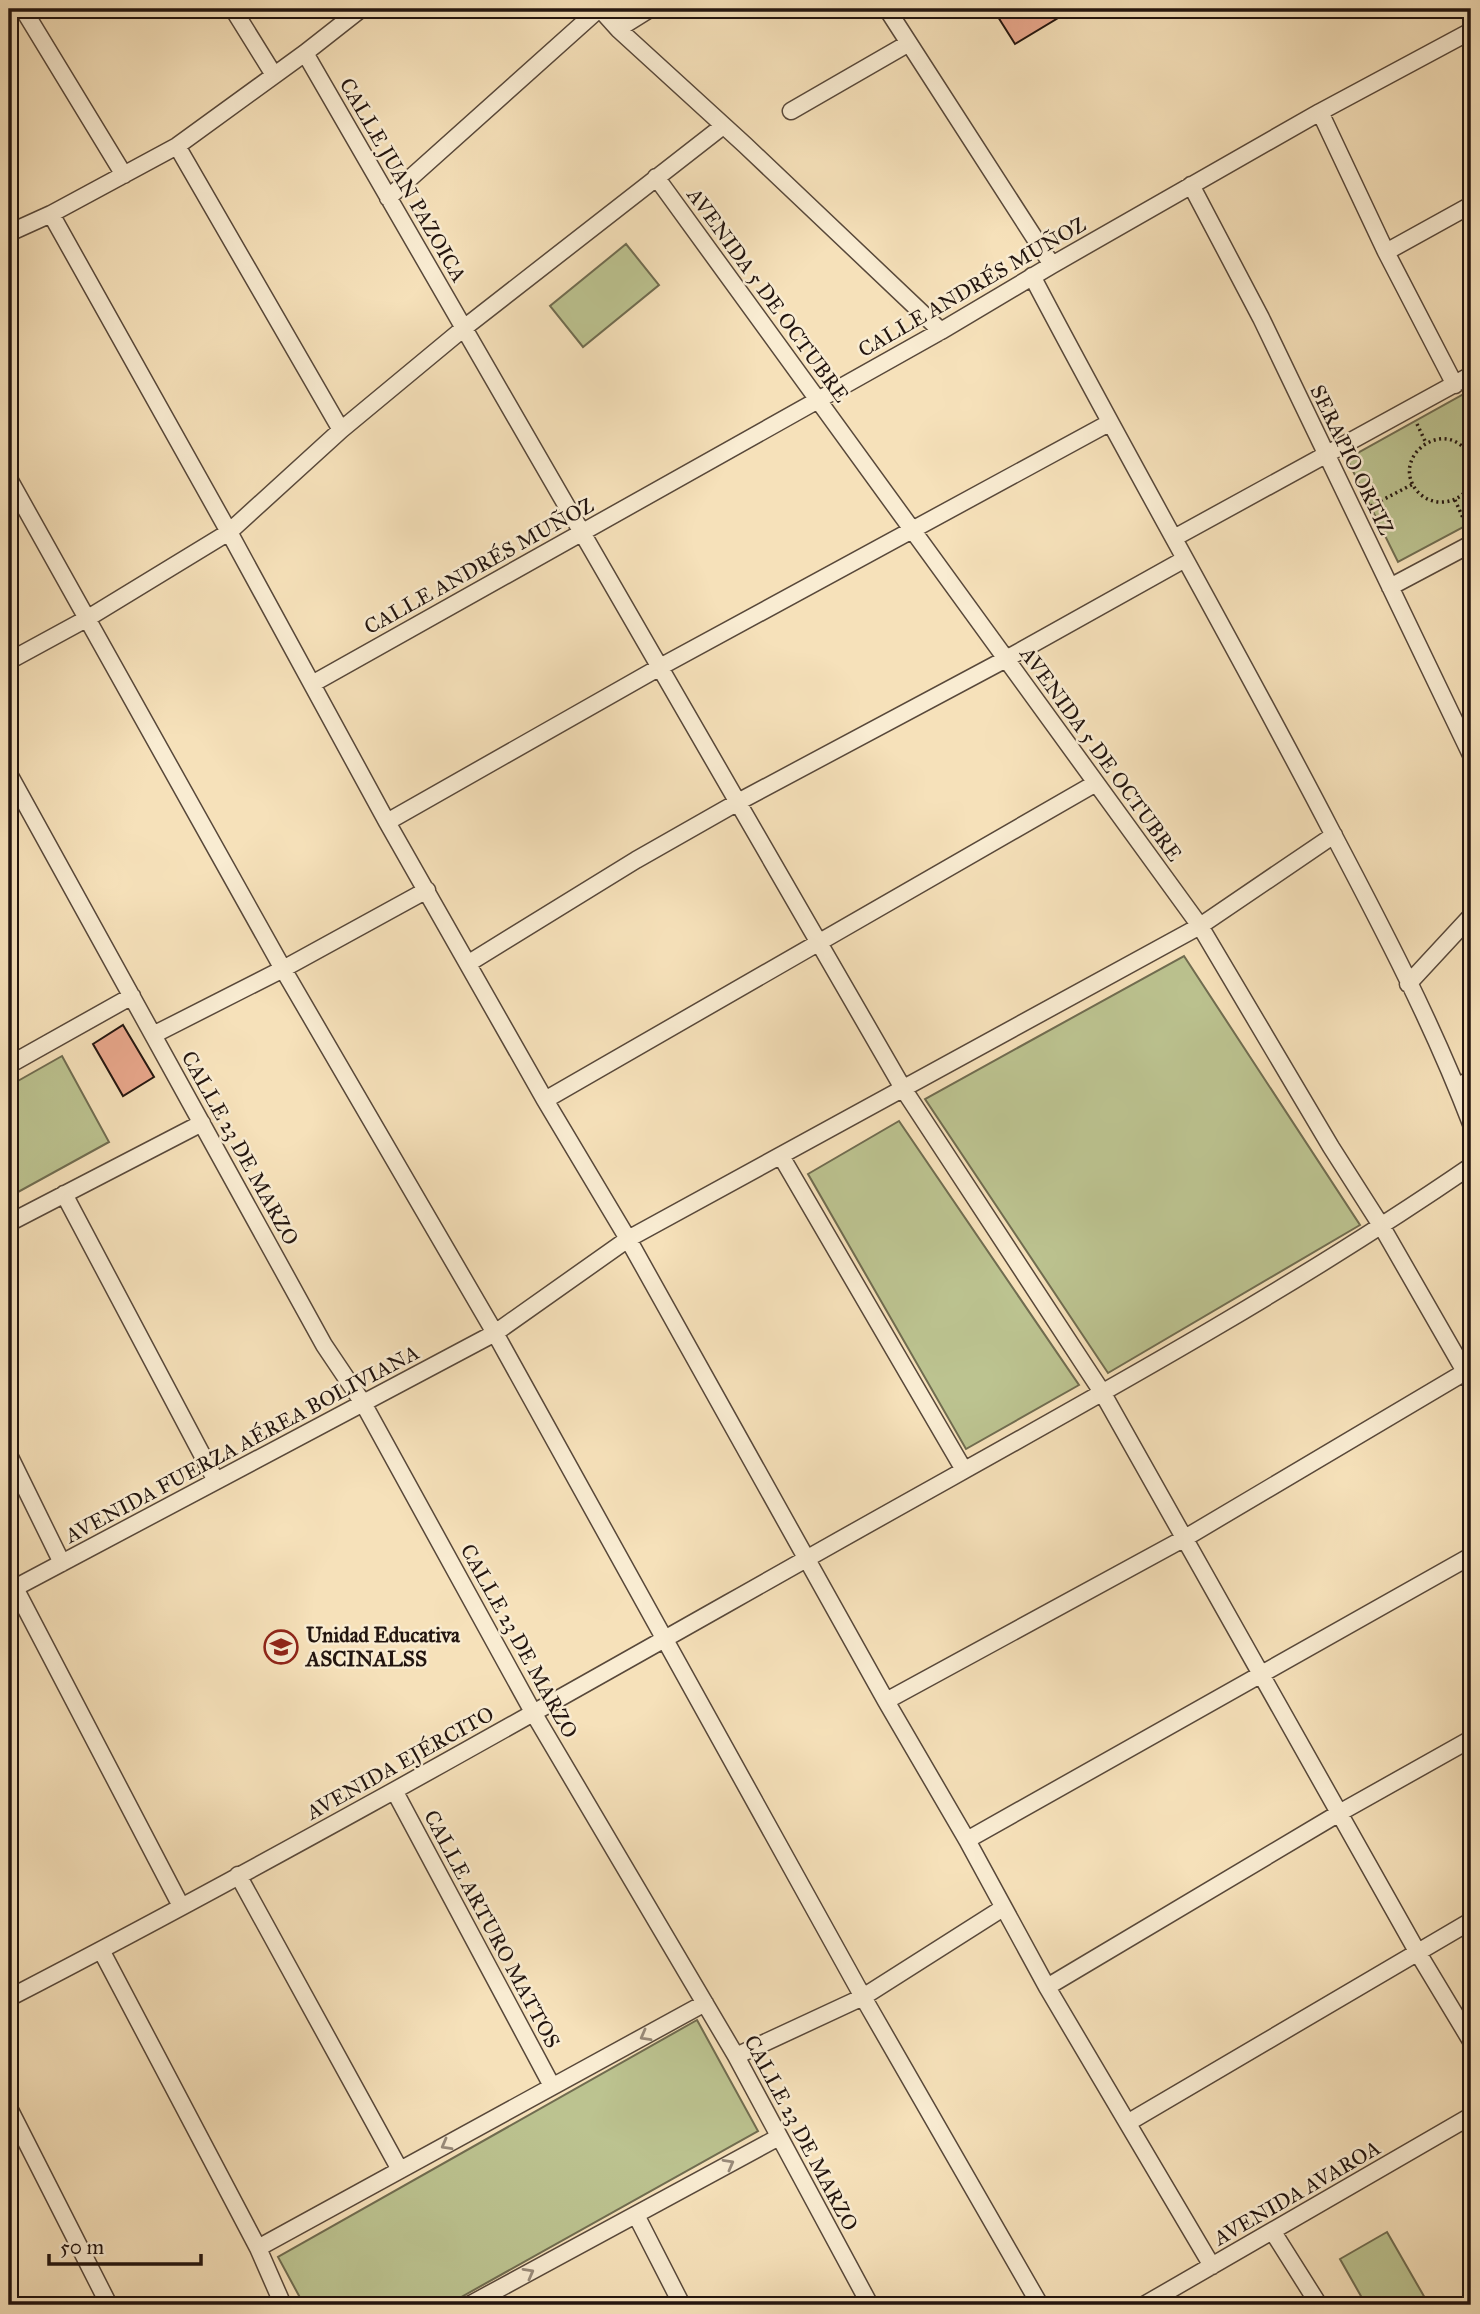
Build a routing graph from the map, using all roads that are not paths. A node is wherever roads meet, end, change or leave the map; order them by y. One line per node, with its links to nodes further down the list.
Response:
1 (23, 9): 16 (street)
2 (233, 9): 11 (street)
3 (361, 9): 10 (street)
4 (599, 9): 7 (street); 19 (street)
5 (650, 9): 7 (street)
6 (887, 9): 9 (street)
7 (618, 29): 14 (street)
8 (1471, 31): 13 (street, CALLE ANDRÉS MUÑOZ)
9 (909, 43): 12 (street); 24 (street)
10 (305, 53): 11 (street); 19 (street, CALLE JUAN PAZOICA)
11 (274, 75): 15 (street)
12 (791, 111)
13 (1320, 111): 18 (street, CALLE ANDRÉS MUÑOZ); 23 (street)
14 (723, 126): 17 (street); 27 (street)
15 (177, 146): 16 (street); 32 (street)
16 (124, 175): 21 (street)
17 (656, 177): 26 (street); 30 (street, AVENIDA 5 DE OCTUBRE)
18 (1191, 185): 24 (street, CALLE ANDRÉS MUÑOZ); 33 (street, SERAPIO ORTIZ)
19 (388, 198): 26 (street, CALLE JUAN PAZOICA)
20 (1471, 205): 23 (street)
21 (51, 214): 22 (street); 36 (street)
22 (9, 233)
23 (1386, 251): 29 (street)
24 (1052, 265): 25 (street, CALLE ANDRÉS MUÑOZ)
25 (1032, 276): 27 (street, CALLE ANDRÉS MUÑOZ); 31 (street)
26 (464, 328): 32 (street); 37 (street, CALLE JUAN PAZOICA)
27 (941, 331): 30 (street, CALLE ANDRÉS MUÑOZ)
28 (1471, 376): 29 (street)
29 (1455, 385): 33 (street)
30 (818, 399): 35 (street, AVENIDA 5 DE OCTUBRE); 37 (street, CALLE ANDRÉS MUÑOZ)
31 (1109, 423): 35 (street); 38 (street)
32 (341, 430): 36 (street)
33 (1326, 455): 38 (street); 41 (street, SERAPIO ORTIZ)
34 (9, 479): 42 (street)
35 (913, 531): 43 (street, AVENIDA 5 DE OCTUBRE); 45 (street)
36 (229, 532): 42 (street); 46 (street)
37 (582, 532): 45 (street, CALLE JUAN PAZOICA); 46 (street, CALLE ANDRÉS MUÑOZ)
38 (1174, 538): 40 (street)
39 (1471, 544): 41 (street)
40 (1185, 559): 43 (street); 52 (street)
41 (1390, 587): 47 (street, SERAPIO ORTIZ)
42 (89, 618): 44 (street); 58 (street)
43 (1006, 659): 49 (street, AVENIDA 5 DE OCTUBRE); 50 (street)
44 (9, 661)
45 (660, 667): 50 (street, CALLE JUAN PAZOICA); 51 (street)
46 (312, 684): 51 (street)
47 (1471, 755)
48 (9, 774): 60 (street, CALLE 23 DE MARZO)
49 (1096, 783): 55 (street, AVENIDA 5 DE OCTUBRE); 56 (street)
50 (738, 803): 56 (street, CALLE JUAN PAZOICA); 57 (street)
51 (387, 822): 53 (street)
52 (1334, 835): 55 (street, AVENIDA FUERZA AÉREA BOLIVIANA); 59 (street)
53 (427, 890): 57 (street); 58 (street)
54 (1471, 916): 59 (street)
55 (1200, 926): 65 (street, AVENIDA FUERZA AÉREA BOLIVIANA); 73 (street, AVENIDA 5 DE OCTUBRE)
56 (819, 943): 65 (street, CALLE JUAN PAZOICA); 66 (street)
57 (469, 963): 66 (street)
58 (283, 969): 61 (street); 75 (street)
59 (1408, 984): 64 (street)
60 (132, 996): 61 (street, CALLE 23 DE MARZO); 62 (street)
61 (153, 1035): 67 (street, CALLE 23 DE MARZO)
62 (9, 1065)
63 (1471, 1076): 64 (lane)
64 (1455, 1082): 68 (street)
65 (904, 1090): 69 (street, AVENIDA FUERZA AÉREA BOLIVIANA); 77 (street, CALLE JUAN PAZOICA)
66 (545, 1100): 74 (street)
67 (202, 1123): 71 (street); 78 (street, CALLE 23 DE MARZO)
68 (1471, 1124)
69 (781, 1156): 74 (street, AVENIDA FUERZA AÉREA BOLIVIANA); 80 (street)
70 (1471, 1166): 73 (street, AVENIDA EJÉRCITO)
71 (64, 1194): 72 (street); 81 (street)
72 (9, 1223)
73 (1382, 1227): 76 (street, AVENIDA 5 DE OCTUBRE); 77 (street, AVENIDA EJÉRCITO)
74 (628, 1239): 75 (street, AVENIDA FUERZA AÉREA BOLIVIANA); 84 (street)
75 (495, 1333): 78 (street, AVENIDA FUERZA AÉREA BOLIVIANA); 87 (street)
76 (1468, 1377): 82 (street)
77 (1102, 1392): 80 (street, AVENIDA EJÉRCITO); 82 (street, CALLE JUAN PAZOICA)
78 (362, 1403): 81 (street, AVENIDA FUERZA AÉREA BOLIVIANA); 90 (street, CALLE 23 DE MARZO)
79 (9, 1455): 85 (street)
80 (964, 1470): 84 (street, AVENIDA EJÉRCITO)
81 (216, 1481): 85 (street, AVENIDA FUERZA AÉREA BOLIVIANA)
82 (1185, 1538): 88 (street, CALLE JUAN PAZOICA); 89 (street)
83 (1471, 1556): 88 (street)
84 (807, 1558): 87 (street, AVENIDA EJÉRCITO); 89 (street)
85 (62, 1563): 86 (street, AVENIDA FUERZA AÉREA BOLIVIANA)
86 (12, 1590): 96 (street)
87 (664, 1638): 90 (street, AVENIDA EJÉRCITO); 102 (street)
88 (1263, 1675): 93 (street, CALLE JUAN PAZOICA); 94 (street)
89 (886, 1701): 94 (street)
90 (534, 1714): 92 (street, AVENIDA EJÉRCITO); 104 (street, CALLE 23 DE MARZO)
91 (1471, 1739): 93 (street)
92 (395, 1792): 95 (street, AVENIDA EJÉRCITO); 107 (street, CALLE ARTURO MATTOS)
93 (1341, 1812): 100 (street, CALLE JUAN PAZOICA); 101 (street)
94 (967, 1840): 97 (street)
95 (238, 1875): 96 (street, AVENIDA EJÉRCITO); 112 (street)
96 (181, 1906): 99 (street, AVENIDA EJÉRCITO)
97 (1003, 1908): 101 (street); 102 (street)
98 (1471, 1921): 100 (street)
99 (101, 1950): 103 (street, AVENIDA EJÉRCITO); 115 (street)
100 (1418, 1953): 105 (street, CALLE JUAN PAZOICA); 110 (street)
101 (1047, 1987): 110 (street)
102 (863, 1997): 106 (street); 122 (street)
103 (9, 1998)
104 (705, 2003): 106 (street, CALLE 23 DE MARZO); 107 (street, one-way to 107)
105 (1471, 2041)
106 (736, 2056): 111 (street, CALLE 23 DE MARZO)
107 (552, 2087): 112 (street, one-way to 112)
108 (9, 2108): 119 (street)
109 (1471, 2116): 114 (street, AVENIDA AVAROA)
110 (1129, 2122): 116 (street)
111 (779, 2137): 113 (street, one-way to 111); 121 (street, CALLE 23 DE MARZO)
112 (400, 2170): 115 (street)
113 (636, 2215): 118 (street, one-way to 113); 120 (street)
114 (1273, 2232): 116 (street, AVENIDA AVAROA); 124 (street)
115 (258, 2248): 117 (street)
116 (1212, 2266): 123 (street, AVENIDA AVAROA)
117 (280, 2304)
118 (473, 2304)
119 (109, 2305)
120 (682, 2305)
121 (870, 2305)
122 (1040, 2305)
123 (1144, 2305)
124 (1319, 2305)

